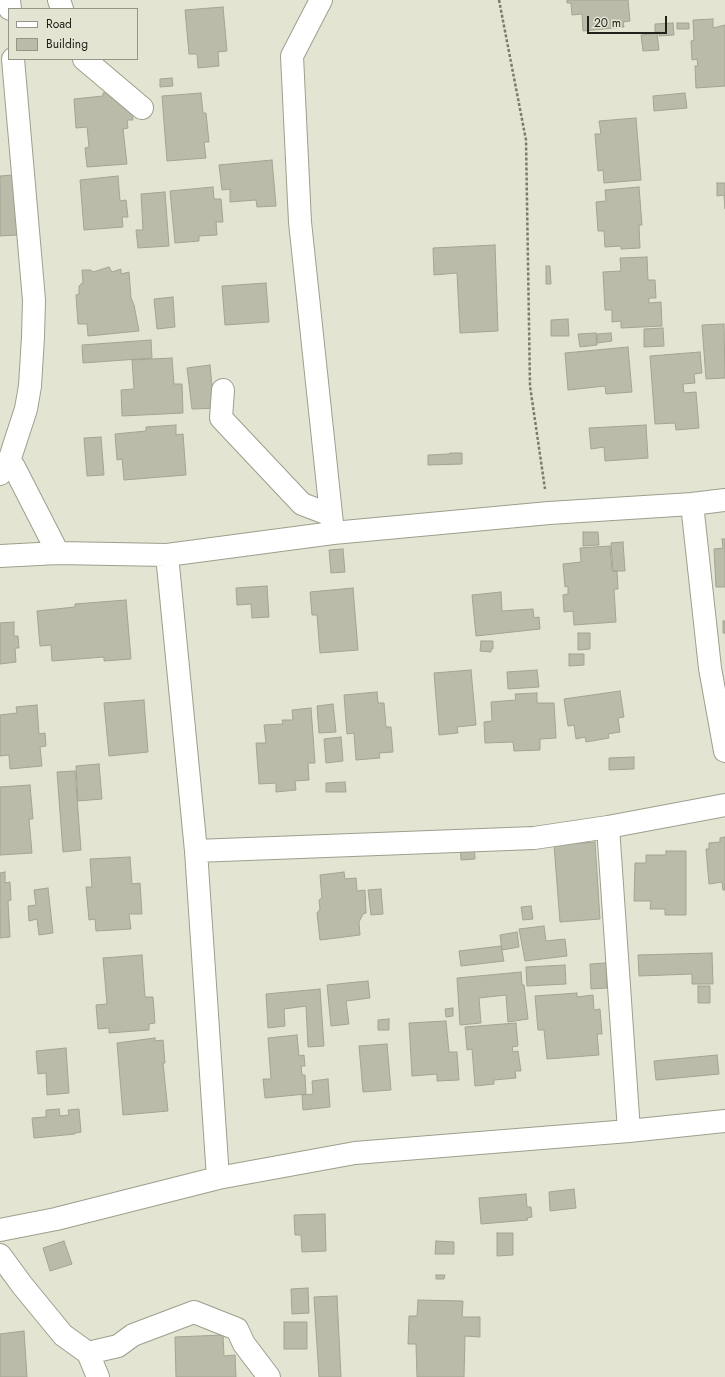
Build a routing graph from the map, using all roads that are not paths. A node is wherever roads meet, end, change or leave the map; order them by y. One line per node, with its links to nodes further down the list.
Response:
1 (321, 0): 9 (street)
2 (13, 60): 6 (street)
3 (85, 60): 4 (street)
4 (142, 108)
5 (223, 390): 9 (street)
6 (3, 467): 10 (street)
7 (725, 500): 8 (street)
8 (692, 504): 9 (street); 13 (street)
9 (332, 524): 11 (street)
10 (58, 552): 11 (street); 12 (street)
11 (166, 555): 16 (street)
12 (0, 556)
13 (725, 751)
14 (725, 805): 15 (street)
15 (608, 827): 16 (street); 18 (street)
16 (196, 851): 19 (street)
17 (725, 1121): 18 (street)
18 (629, 1131): 19 (street)
19 (218, 1178): 20 (street)
20 (0, 1230)
21 (0, 1256): 22 (street)
22 (88, 1353): 23 (street); 24 (street)
23 (98, 1377)
24 (269, 1377)

